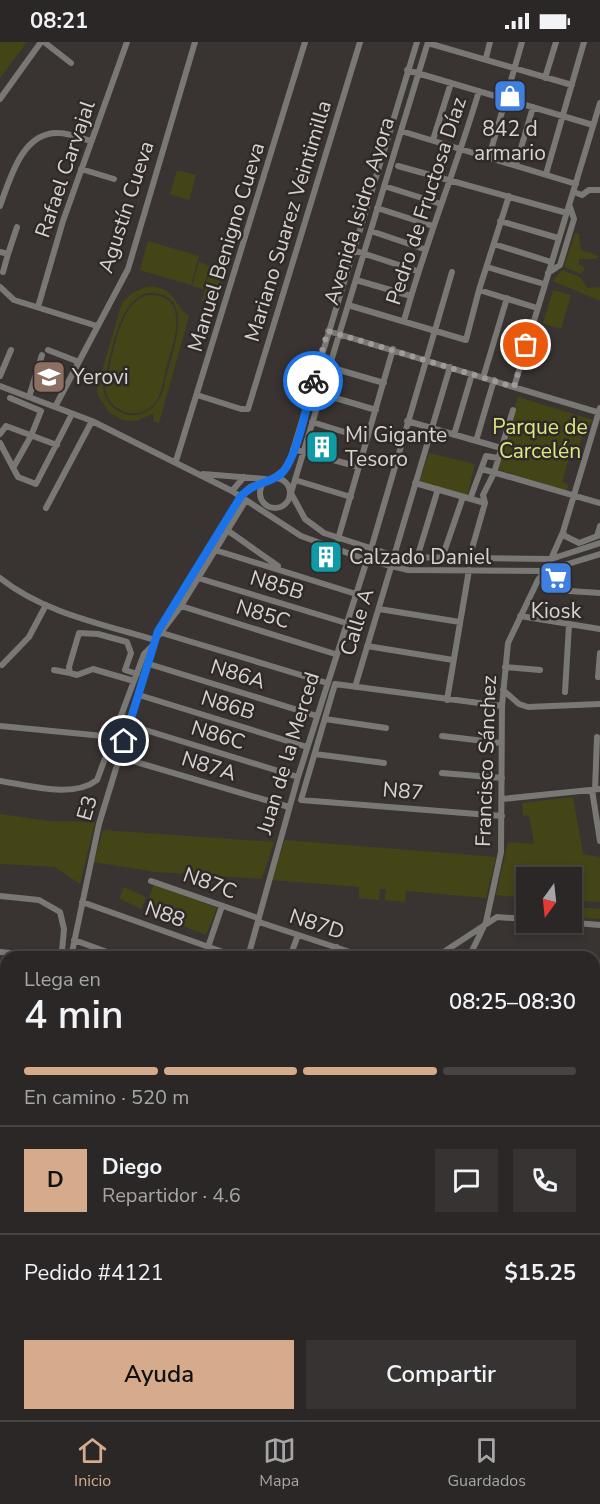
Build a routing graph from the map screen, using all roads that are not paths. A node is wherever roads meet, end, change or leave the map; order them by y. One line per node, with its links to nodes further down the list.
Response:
1 (42, 42): 13 (street); 21 (street)
2 (127, 42): 29 (street, Rafael Carvajal)
3 (195, 42): 74 (street, Agustín Cueva)
4 (305, 42): 91 (street, Manuel Benigno Cueva)
5 (360, 42): 91 (street, Mariano Suarez Veintimilla)
6 (417, 42): 15 (street, Avenida Isidro Ayora)
7 (428, 42): 12 (street); 16 (street, Avenida Isidro Ayora)
8 (490, 42): 12 (street)
9 (522, 42): 14 (street)
10 (556, 42): 17 (street)
11 (584, 42): 19 (street)
12 (486, 58): 14 (street)
13 (71, 63)
14 (514, 68): 17 (street); 22 (street)
15 (407, 70): 16 (street); 54 (street, Avenida Isidro Ayora)
16 (419, 73): 18 (street); 27 (street, Avenida Isidro Ayora)
17 (545, 78): 19 (street)
18 (451, 83): 20 (street); 28 (street)
19 (572, 85): 25 (street)
20 (478, 91): 22 (street); 30 (street, Pedro de Fructosa Díaz)
21 (0, 99)
22 (505, 99): 24 (street); 31 (street)
23 (600, 103): 26 (street)
24 (533, 107): 25 (street); 32 (street)
25 (562, 116): 26 (street); 35 (street)
26 (593, 125): 38 (street)
27 (401, 131): 28 (street); 39 (street, Avenida Isidro Ayora)
28 (433, 140): 30 (street)
29 (91, 141): 34 (street, Rafael Carvajal); 44 (street)
30 (462, 149): 31 (street); 37 (street, Pedro de Fructosa Díaz)
31 (489, 157): 32 (street)
32 (516, 165): 35 (street)
33 (398, 166): 37 (street)
34 (81, 169): 36 (street); 71 (street, Rafael Carvajal)
35 (546, 174): 38 (street)
36 (114, 179)
37 (449, 181): 42 (street); 43 (street, Pedro de Fructosa Díaz)
38 (576, 184): 41 (street)
39 (384, 186): 43 (street); 45 (street, Avenida Isidro Ayora)
40 (600, 190): 41 (street)
41 (574, 192): 46 (street)
42 (509, 196): 46 (street); 47 (street)
43 (441, 204): 48 (street, Pedro de Fructosa Díaz)
44 (0, 206)
45 (377, 208): 48 (street); 50 (street, Avenida Isidro Ayora)
46 (568, 210): 51 (street); 63 (street)
47 (500, 221): 51 (street); 52 (street)
48 (433, 226): 53 (street, Pedro de Fructosa Díaz)
49 (16, 227): 56 (street)
50 (371, 231): 53 (street); 57 (street, Avenida Isidro Ayora)
51 (558, 238): 58 (street)
52 (494, 244): 58 (street); 59 (street)
53 (424, 249): 60 (street, Pedro de Fructosa Díaz)
54 (352, 250): 57 (street); 76 (street, Avenida Isidro Ayora)
55 (0, 252): 56 (street)
56 (8, 254): 61 (street)
57 (364, 255): 60 (street); 64 (street, Avenida Isidro Ayora)
58 (551, 262): 63 (street)
59 (487, 267): 65 (street); 67 (street)
60 (417, 271): 68 (street, Pedro de Fructosa Díaz)
61 (3, 272)
62 (452, 272): 75 (street)
63 (548, 273): 65 (street)
64 (356, 280): 68 (street); 70 (street, Avenida Isidro Ayora)
65 (544, 284): 72 (street)
66 (0, 287): 71 (street)
67 (479, 290): 69 (street); 75 (street)
68 (411, 296): 73 (street, Pedro de Fructosa Díaz)
69 (507, 298): 72 (street); 86 (street)
70 (348, 305): 73 (street); 77 (street, Avenida Isidro Ayora)
71 (38, 308): 74 (street)
72 (537, 308): 90 (street)
73 (404, 321): 75 (street)
74 (96, 326): 81 (street, Agustín Cueva)
75 (434, 330): 80 (street)
76 (328, 331): 77 (street); 112 (street, Avenida Isidro Ayora)
77 (339, 334): 78 (street); 82 (street, Avenida Isidro Ayora)
78 (393, 349): 80 (street); 88 (street)
79 (11, 350): 85 (street)
80 (425, 359): 83 (street); 101 (street)
81 (79, 362): 94 (street); 95 (street, Agustín Cueva)
82 (329, 367): 88 (street); 102 (street, Avenida Isidro Ayora)
83 (450, 367): 84 (street); 103 (street)
84 (472, 374): 86 (street); 105 (street)
85 (0, 376)
86 (483, 378): 87 (street)
87 (494, 380): 90 (street); 108 (street)
88 (384, 382): 96 (street)
89 (0, 386): 94 (street)
90 (514, 387): 98 (street)
91 (197, 395): 115 (street, Manuel Benigno Cueva)
92 (332, 397): 96 (street)
93 (10, 398): 106 (street)
94 (29, 398): 95 (street)
95 (55, 407): 99 (street)
96 (376, 410): 107 (street)
97 (513, 410): 111 (street)
98 (600, 412): 129 (street)
99 (72, 414): 100 (street); 110 (street)
100 (92, 420): 115 (street); 136 (street)
101 (407, 421): 103 (street); 143 (street)
102 (312, 423): 107 (street); 113 (street, Avenida Isidro Ayora)
103 (433, 428): 105 (street); 124 (street)
104 (0, 434): 106 (street)
105 (454, 435): 108 (street)
106 (31, 436): 110 (street); 117 (street)
107 (368, 439): 116 (street)
108 (476, 441): 111 (street)
109 (0, 443): 117 (street)
110 (57, 445): 117 (street)
111 (501, 448): 114 (street)
112 (293, 449): 113 (street); 122 (street, Avenida Isidro Ayora)
113 (304, 451): 116 (street); 123 (street, Avenida Isidro Ayora)
114 (498, 458): 118 (street); 119 (street)
115 (176, 461): 120 (street)
116 (359, 467): 130 (street)
117 (13, 468)
118 (482, 469): 119 (street); 126 (street)
119 (494, 473): 129 (street); 133 (street)
120 (201, 474): 121 (street); 127 (street)
121 (243, 477): 122 (street); 127 (street)
122 (268, 480): 128 (street); 131 (street, E3); 134 (street)
123 (295, 480): 128 (street, Avenida Isidro Ayora); 130 (street)
124 (415, 483): 125 (street); 146 (street)
125 (438, 489): 132 (street); 147 (street)
126 (476, 489): 132 (street); 133 (street)
127 (232, 491): 131 (street)
128 (292, 494): 134 (street); 141 (street)
129 (574, 496): 135 (street); 139 (street)
130 (351, 497): 141 (street)
131 (244, 498): 134 (street); 138 (street, E3); 151 (street); 169 (street, E3)
132 (466, 498): 133 (street); 148 (street)
133 (484, 500): 149 (street)
134 (266, 502)
135 (600, 503)
136 (46, 508)
137 (600, 526): 140 (street)
138 (227, 530): 144 (street, E3); 153 (street)
139 (563, 532): 140 (street); 150 (street)
140 (599, 535)
141 (338, 538): 143 (street)
142 (600, 543): 150 (street)
143 (371, 549): 146 (street)
144 (215, 550): 153 (street); 157 (street, E3)
145 (600, 554): 155 (street)
146 (394, 556): 147 (street)
147 (417, 558): 148 (street)
148 (442, 558): 149 (street)
149 (469, 559): 150 (street)
150 (551, 559)
151 (367, 560): 152 (street); 160 (street, Juan de la Merced)
152 (391, 567): 154 (street); 163 (street, Calle A)
153 (283, 569): 160 (street)
154 (469, 570): 155 (street); 165 (street)
155 (545, 571): 158 (street, Francisco Sánchez)
156 (0, 578): 161 (street)
157 (198, 578): 162 (street, E3); 166 (street, N85B)
158 (538, 580): 159 (street); 164 (street, Francisco Sánchez)
159 (600, 593)
160 (356, 594): 166 (street, Juan de la Merced)
161 (46, 605): 169 (street); 175 (street)
162 (181, 606): 169 (street, E3); 172 (street, N85C)
163 (378, 609): 165 (street); 170 (street, Calle A)
164 (520, 616): 167 (street); 176 (street, Francisco Sánchez)
165 (460, 622): 173 (street)
166 (346, 623): 172 (street, Juan de la Merced)
167 (569, 626): 168 (street); 185 (street)
168 (600, 629)
169 (157, 639): 174 (street, E3); 181 (street); 182 (street)
170 (367, 646): 173 (street); 183 (street, Calle A)
171 (600, 653): 180 (street)
172 (335, 654): 182 (street, Juan de la Merced)
173 (453, 660): 187 (street)
174 (149, 664): 186 (street, E3); 190 (street, N86A)
175 (2, 665)
176 (506, 667): 178 (street); 184 (street, Francisco Sánchez)
177 (54, 670): 179 (street)
178 (540, 670)
179 (70, 673): 181 (street); 181 (street)
180 (598, 677)
181 (136, 678): 196 (street)
182 (327, 683): 190 (street, Juan de la Merced)
183 (355, 687): 187 (street); 191 (street)
184 (503, 690): 188 (street); 189 (street, Francisco Sánchez)
185 (565, 692)
186 (139, 694): 192 (street, E3); 199 (street, N86B)
187 (447, 700): 189 (street)
188 (600, 704)
189 (502, 706): 198 (street, Francisco Sánchez)
190 (317, 716): 199 (street, Juan de la Merced)
191 (325, 719): 194 (street); 200 (street)
192 (129, 724): 201 (street, E3); 204 (street, N86C)
193 (0, 726): 196 (street)
194 (386, 728)
195 (442, 735): 198 (street)
196 (114, 737): 206 (street)
197 (597, 737): 207 (street)
198 (501, 743): 205 (street, Francisco Sánchez)
199 (307, 747): 204 (street, Juan de la Merced)
200 (315, 754): 202 (street); 210 (street, N87)
201 (119, 757): 209 (street, N87A); 214 (street, E3)
202 (384, 764)
203 (441, 773): 205 (street)
204 (298, 777): 209 (street, Juan de la Merced)
205 (501, 778): 208 (street, Francisco Sánchez)
206 (0, 781)
207 (596, 790): 208 (street); 211 (street)
208 (502, 799): 210 (street, Francisco Sánchez)
209 (289, 807): 217 (street, Juan de la Merced)
210 (502, 816): 218 (street, Francisco Sánchez)
211 (600, 841)
212 (151, 881): 215 (street, N87C)
213 (0, 896): 225 (street)
214 (82, 902): 222 (street, E3); 223 (street, N88)
215 (222, 906): 217 (street, N87C); 223 (street)
216 (516, 918): 218 (street)
217 (258, 920): 221 (street, N87D); 229 (street, Juan de la Merced)
218 (486, 922): 233 (street); 234 (street, Francisco Sánchez)
219 (582, 924): 220 (street)
220 (600, 926)
221 (298, 935): 224 (street, N87D); 230 (street)
222 (74, 940): 226 (street, E3); 227 (street)
223 (208, 947): 228 (street, N88)
224 (337, 947): 231 (street); 232 (street, N87D)
225 (62, 951)
226 (72, 951)
227 (104, 951)
228 (220, 951)
229 (250, 951)
230 (292, 951)
231 (335, 951)
232 (348, 951)
233 (445, 951)
234 (472, 951)

